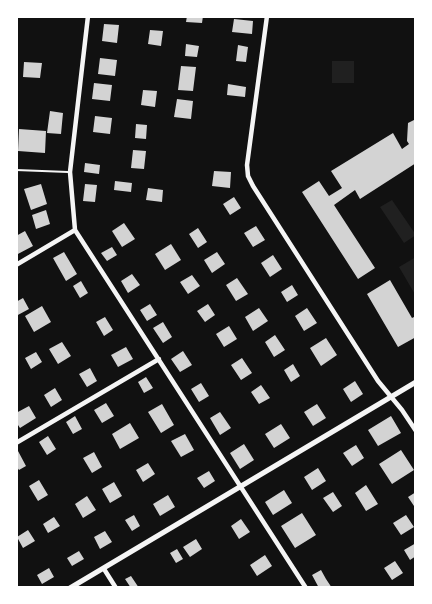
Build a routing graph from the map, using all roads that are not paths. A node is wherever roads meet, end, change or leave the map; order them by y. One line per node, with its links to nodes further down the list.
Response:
1 (88, 16): 4 (street)
2 (267, 16): 9 (street)
3 (16, 170): 4 (lane)
4 (70, 172): 5 (street)
5 (75, 230): 6 (street); 7 (street)
6 (16, 265)
7 (159, 358): 11 (street); 12 (street)
8 (416, 382): 9 (street)
9 (391, 397): 10 (street); 12 (street)
10 (416, 431)
11 (16, 443)
12 (240, 488): 13 (street); 16 (street)
13 (104, 569): 14 (street); 15 (street)
14 (70, 588)
15 (116, 588)
16 (306, 588)

